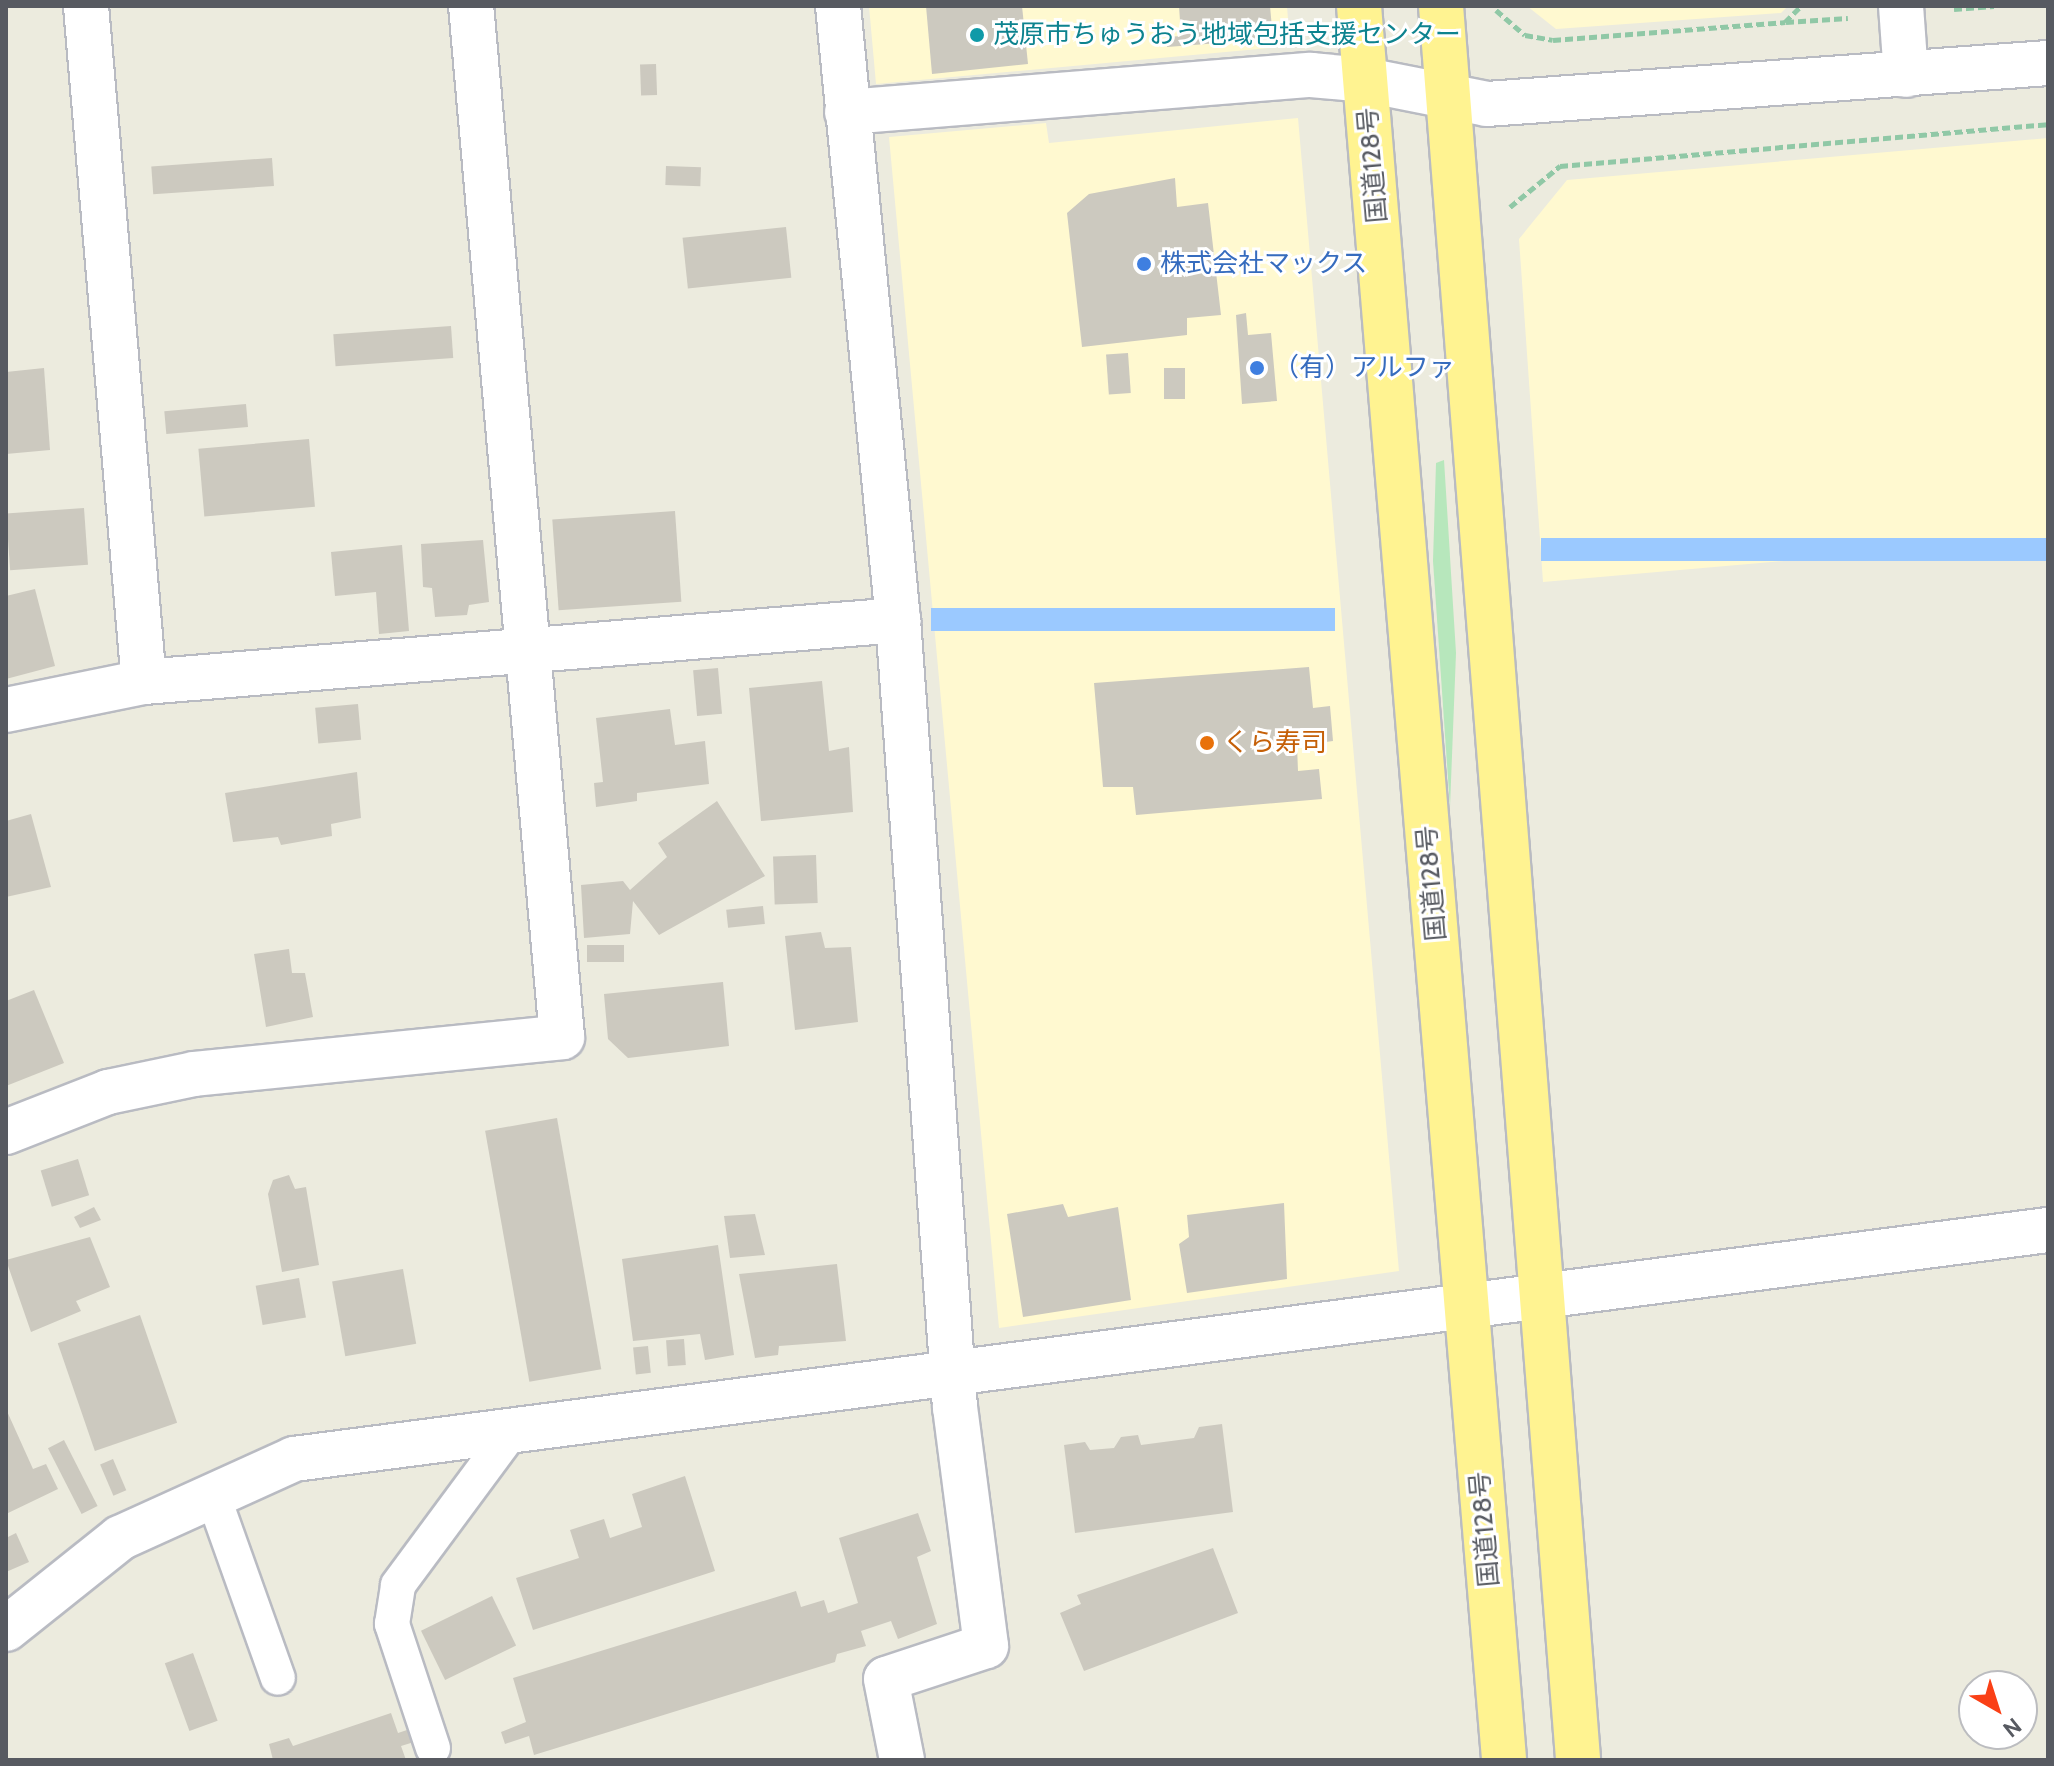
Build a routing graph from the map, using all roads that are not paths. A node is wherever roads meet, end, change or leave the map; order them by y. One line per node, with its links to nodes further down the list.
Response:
1 (86, 6): 14 (street)
2 (471, 6): 13 (street)
3 (838, 6): 11 (street)
4 (1359, 6): 9 (highway, 国道128号)
5 (1441, 6): 10 (highway)
6 (1901, 6): 8 (street)
7 (2048, 63): 8 (street)
8 (1906, 75): 10 (street)
9 (1366, 80): 10 (street); 11 (street); 19 (highway, 国道128号)
10 (1450, 97): 18 (highway)
11 (847, 112): 12 (street)
12 (898, 620): 13 (street); 20 (street)
13 (529, 654): 14 (street); 16 (street)
14 (144, 682): 15 (street)
15 (6, 710)
16 (6, 1132)
17 (2048, 1230): 18 (street)
18 (1539, 1294): 19 (street); 28 (highway)
19 (1467, 1305): 20 (street); 27 (highway, 国道128号)
20 (957, 1373): 21 (street); 26 (street)
21 (515, 1427): 22 (street); 25 (lane)
22 (212, 1493): 23 (street); 24 (lane)
23 (6, 1629)
24 (278, 1678)
25 (433, 1748)
26 (902, 1760)
27 (1504, 1760)
28 (1578, 1760)

